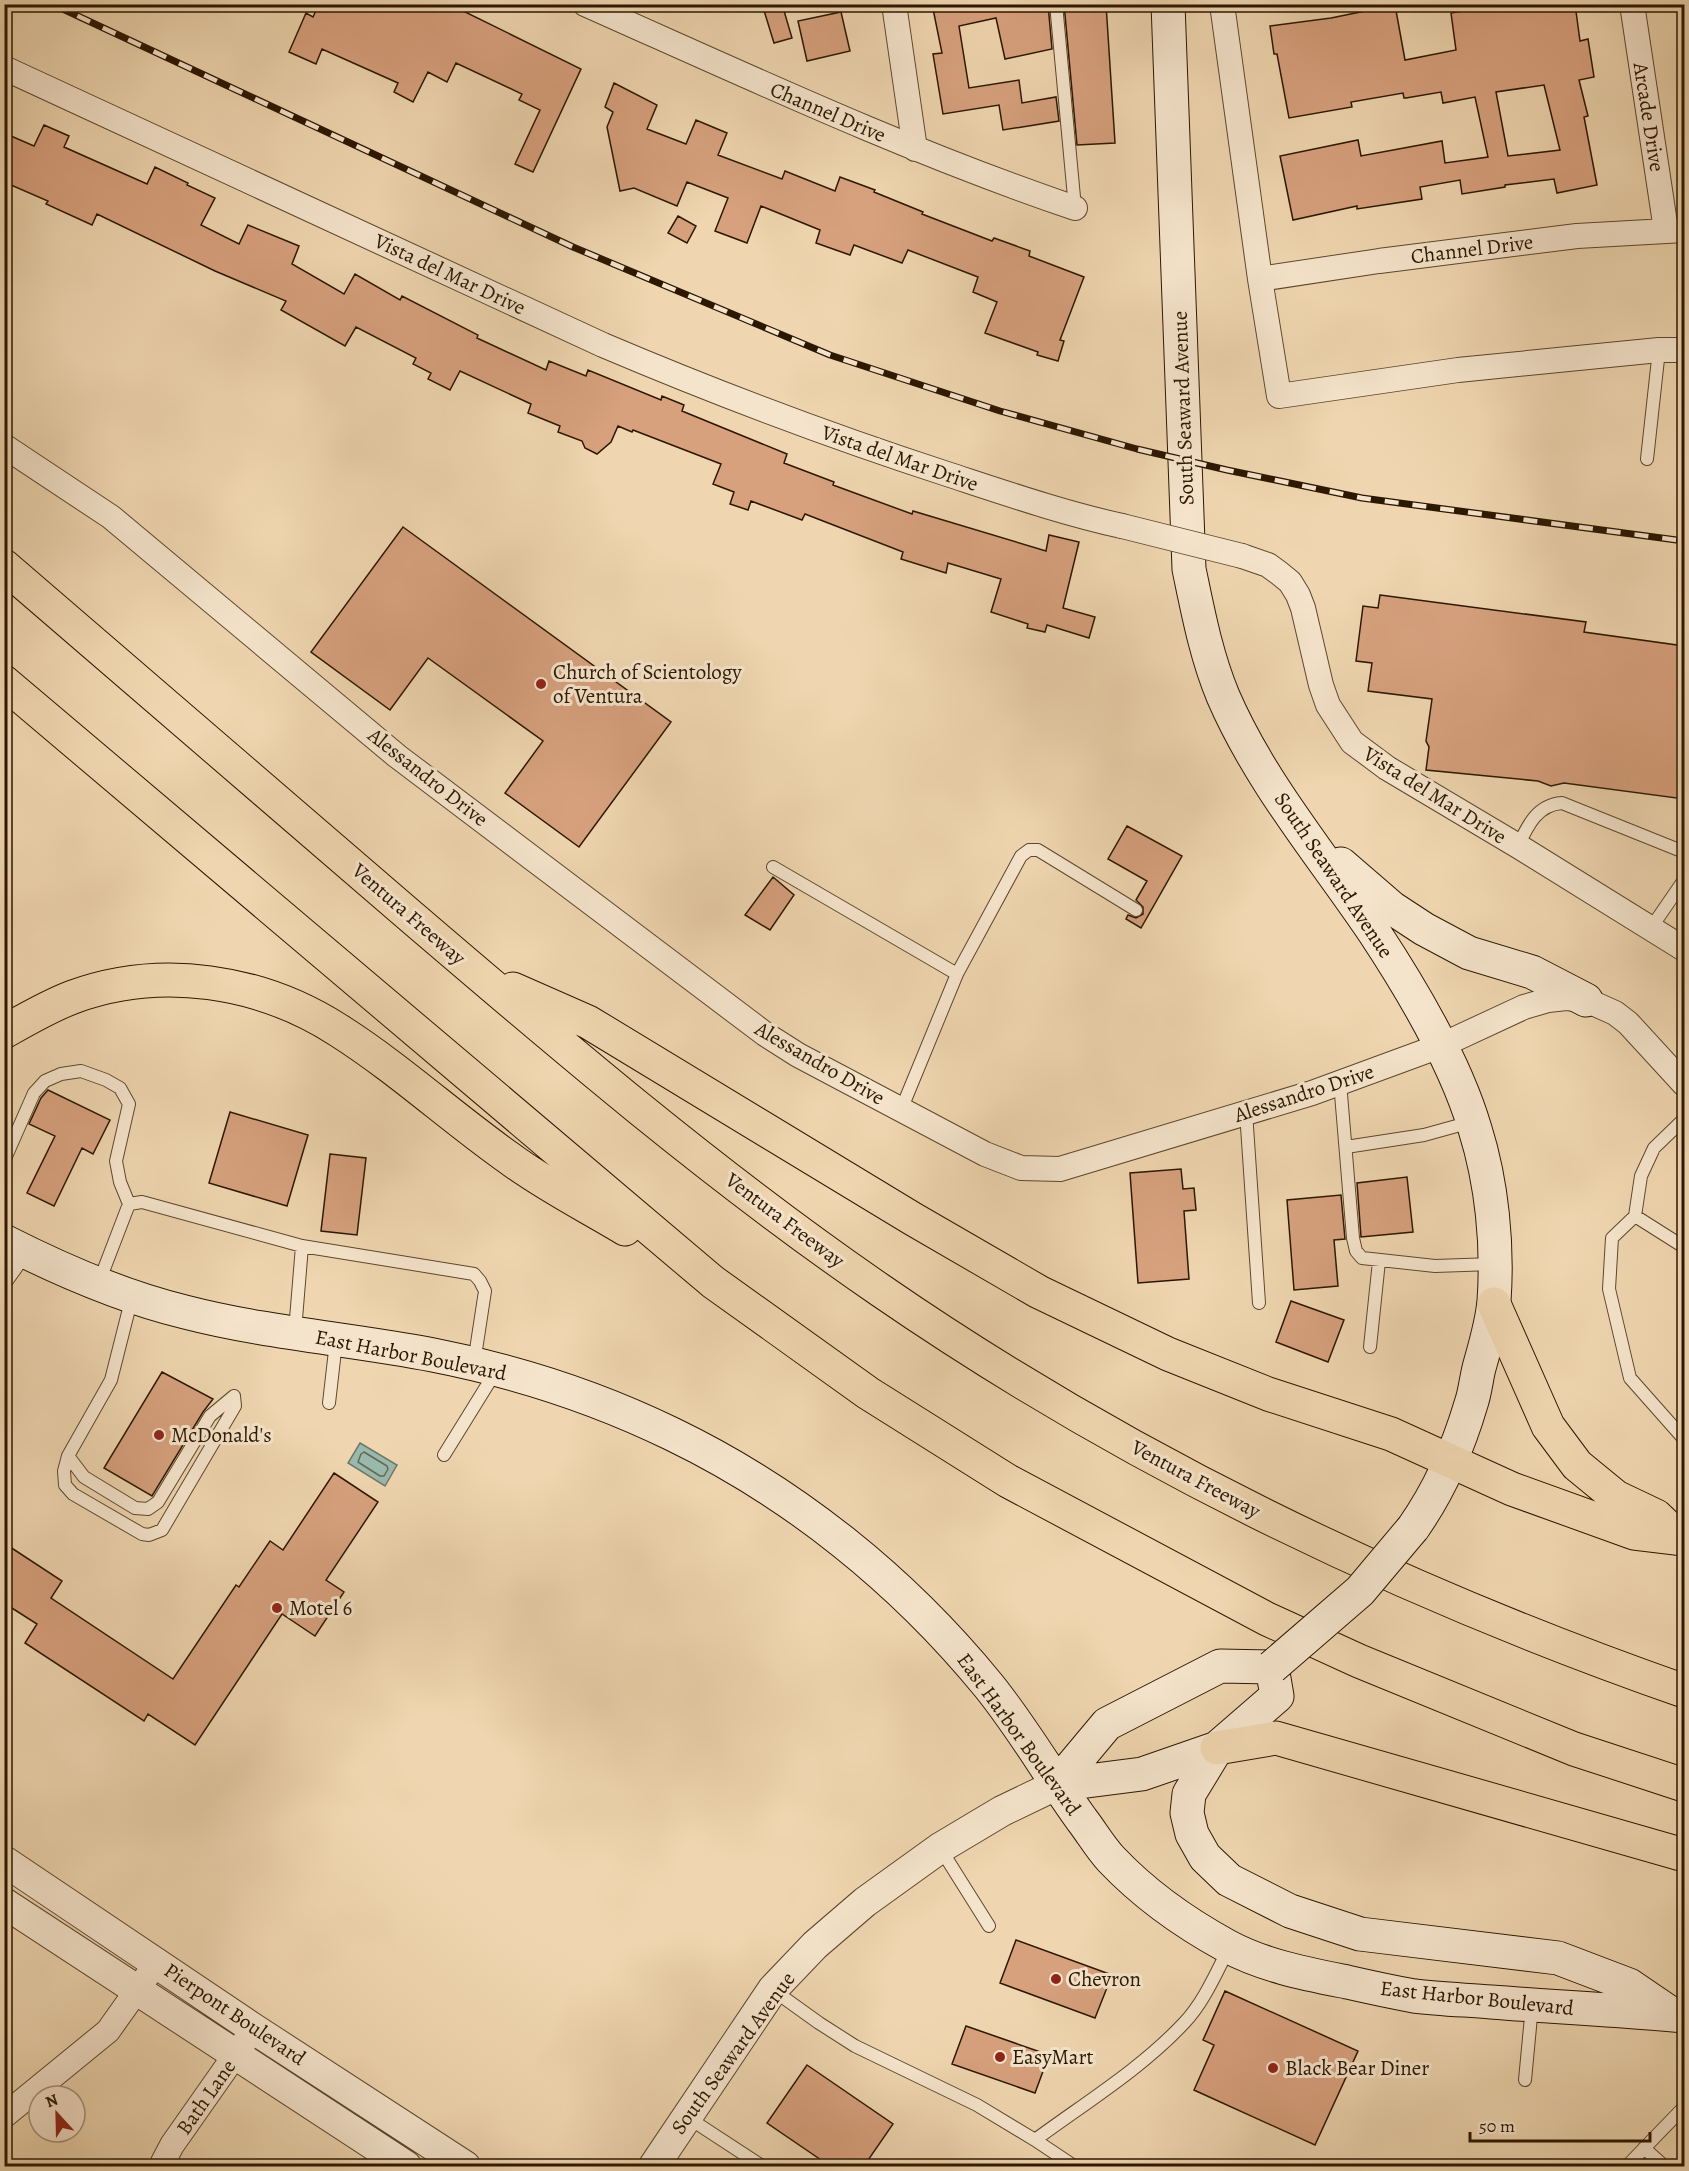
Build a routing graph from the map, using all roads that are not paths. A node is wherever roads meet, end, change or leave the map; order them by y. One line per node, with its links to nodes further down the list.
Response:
1 (894, 4): 8 (street)
2 (1056, 4): 9 (lane)
3 (1168, 4): 18 (main road, South Seaward Avenue)
4 (1222, 4): 11 (street)
5 (1632, 4): 10 (street, Arcade Drive)
6 (588, 5): 8 (street, Channel Drive)
7 (4, 68): 19 (street, Vista del Mar Drive, bridge)
8 (915, 149): 9 (street, Channel Drive)
9 (1075, 208)
10 (1675, 230): 11 (street, Channel Drive)
11 (1260, 279): 12 (street)
12 (1659, 350): 13 (street); 15 (lane)
13 (1684, 350)
14 (4, 446): 33 (street, Alessandro Drive)
15 (1647, 459)
16 (4, 566): 26 (highway, Ventura Freeway)
17 (4, 682): 46 (highway)
18 (1302, 830): 28 (main road); 30 (main road, South Seaward Avenue)
19 (1518, 846): 20 (lane); 24 (street, Vista del Mar Drive)
20 (1684, 852)
21 (773, 867): 27 (lane)
22 (1684, 880): 24 (lane)
23 (1137, 910): 27 (lane)
24 (1651, 928): 25 (street, Vista del Mar Drive)
25 (1684, 949)
26 (476, 972): 60 (highway); 63 (highway, Ventura Freeway)
27 (957, 974): 33 (lane)
28 (1586, 1000): 30 (street, Alessandro Drive); 32 (street, Alessandro Drive)
29 (4, 1032): 46 (highway)
30 (1440, 1046): 31 (street, Alessandro Drive); 36 (main road, South Seaward Avenue)
31 (1340, 1082): 34 (street, Alessandro Drive); 37 (lane)
32 (1684, 1084)
33 (901, 1110): 34 (street, Alessandro Drive)
34 (1246, 1112): 50 (lane)
35 (1684, 1119): 40 (lane)
36 (1473, 1122): 37 (lane); 45 (main road, South Seaward Avenue)
37 (1346, 1147): 44 (lane)
38 (4, 1161): 39 (lane)
39 (129, 1204): 41 (lane); 47 (lane)
40 (1635, 1216): 43 (lane); 57 (lane)
41 (302, 1245): 52 (lane); 55 (lane)
42 (16, 1247): 47 (main road, East Harbor Boulevard); 48 (lane)
43 (1684, 1247)
44 (1379, 1261): 45 (lane); 54 (lane)
45 (1495, 1263): 51 (main road, South Seaward Avenue)
46 (713, 1282): 66 (highway)
47 (99, 1283): 49 (main road, East Harbor Boulevard)
48 (4, 1285)
49 (132, 1296): 52 (main road, East Harbor Boulevard); 59 (lane)
50 (1259, 1303)
51 (1494, 1304): 60 (main road, South Seaward Avenue); 61 (highway)
52 (295, 1334): 53 (main road, East Harbor Boulevard)
53 (336, 1341): 55 (main road, East Harbor Boulevard); 56 (lane)
54 (1370, 1347)
55 (485, 1367): 58 (lane); 65 (main road, East Harbor Boulevard)
56 (329, 1403)
57 (1684, 1439)
58 (444, 1455)
59 (68, 1456): 59 (lane)
60 (1452, 1460): 61 (highway); 62 (main road, South Seaward Avenue, bridge)
61 (1681, 1538)
62 (1274, 1682): 64 (main road, South Seaward Avenue); 65 (main road, South Seaward Avenue)
63 (1684, 1691)
64 (1217, 1748): 65 (main road, South Seaward Avenue); 68 (highway); 77 (main road)
65 (1056, 1785): 67 (street, South Seaward Avenue); 72 (main road, East Harbor Boulevard)
66 (1684, 1785)
67 (940, 1848): 71 (lane); 74 (street, South Seaward Avenue)
68 (1684, 1855)
69 (7, 1867): 73 (street, Pierpont Boulevard)
70 (4, 1903): 75 (street, Pierpont Boulevard)
71 (989, 1926)
72 (1230, 1947): 76 (main road, East Harbor Boulevard); 84 (lane)
73 (157, 1962): 75 (street); 78 (street, Pierpont Boulevard)
74 (773, 1989): 83 (street, South Seaward Avenue); 84 (lane)
75 (138, 1991): 79 (street, Pierpont Boulevard); 82 (street)
76 (1532, 2005): 77 (main road, East Harbor Boulevard); 80 (lane)
77 (1679, 2016)
78 (254, 2029): 79 (street, Bath Lane); 89 (street, Pierpont Boulevard)
79 (236, 2055): 87 (street, Bath Lane); 88 (street, Pierpont Boulevard)
80 (1525, 2080)
81 (1684, 2107): 85 (lane)
82 (4, 2116)
83 (686, 2117): 90 (street, South Seaward Avenue); 91 (lane)
84 (1035, 2140): 92 (lane)
85 (1644, 2148): 86 (lane); 93 (lane)
86 (1632, 2165)
87 (161, 2166)
88 (406, 2166)
89 (465, 2166)
90 (654, 2166)
91 (762, 2166)
92 (1074, 2166)
93 (1664, 2166)

